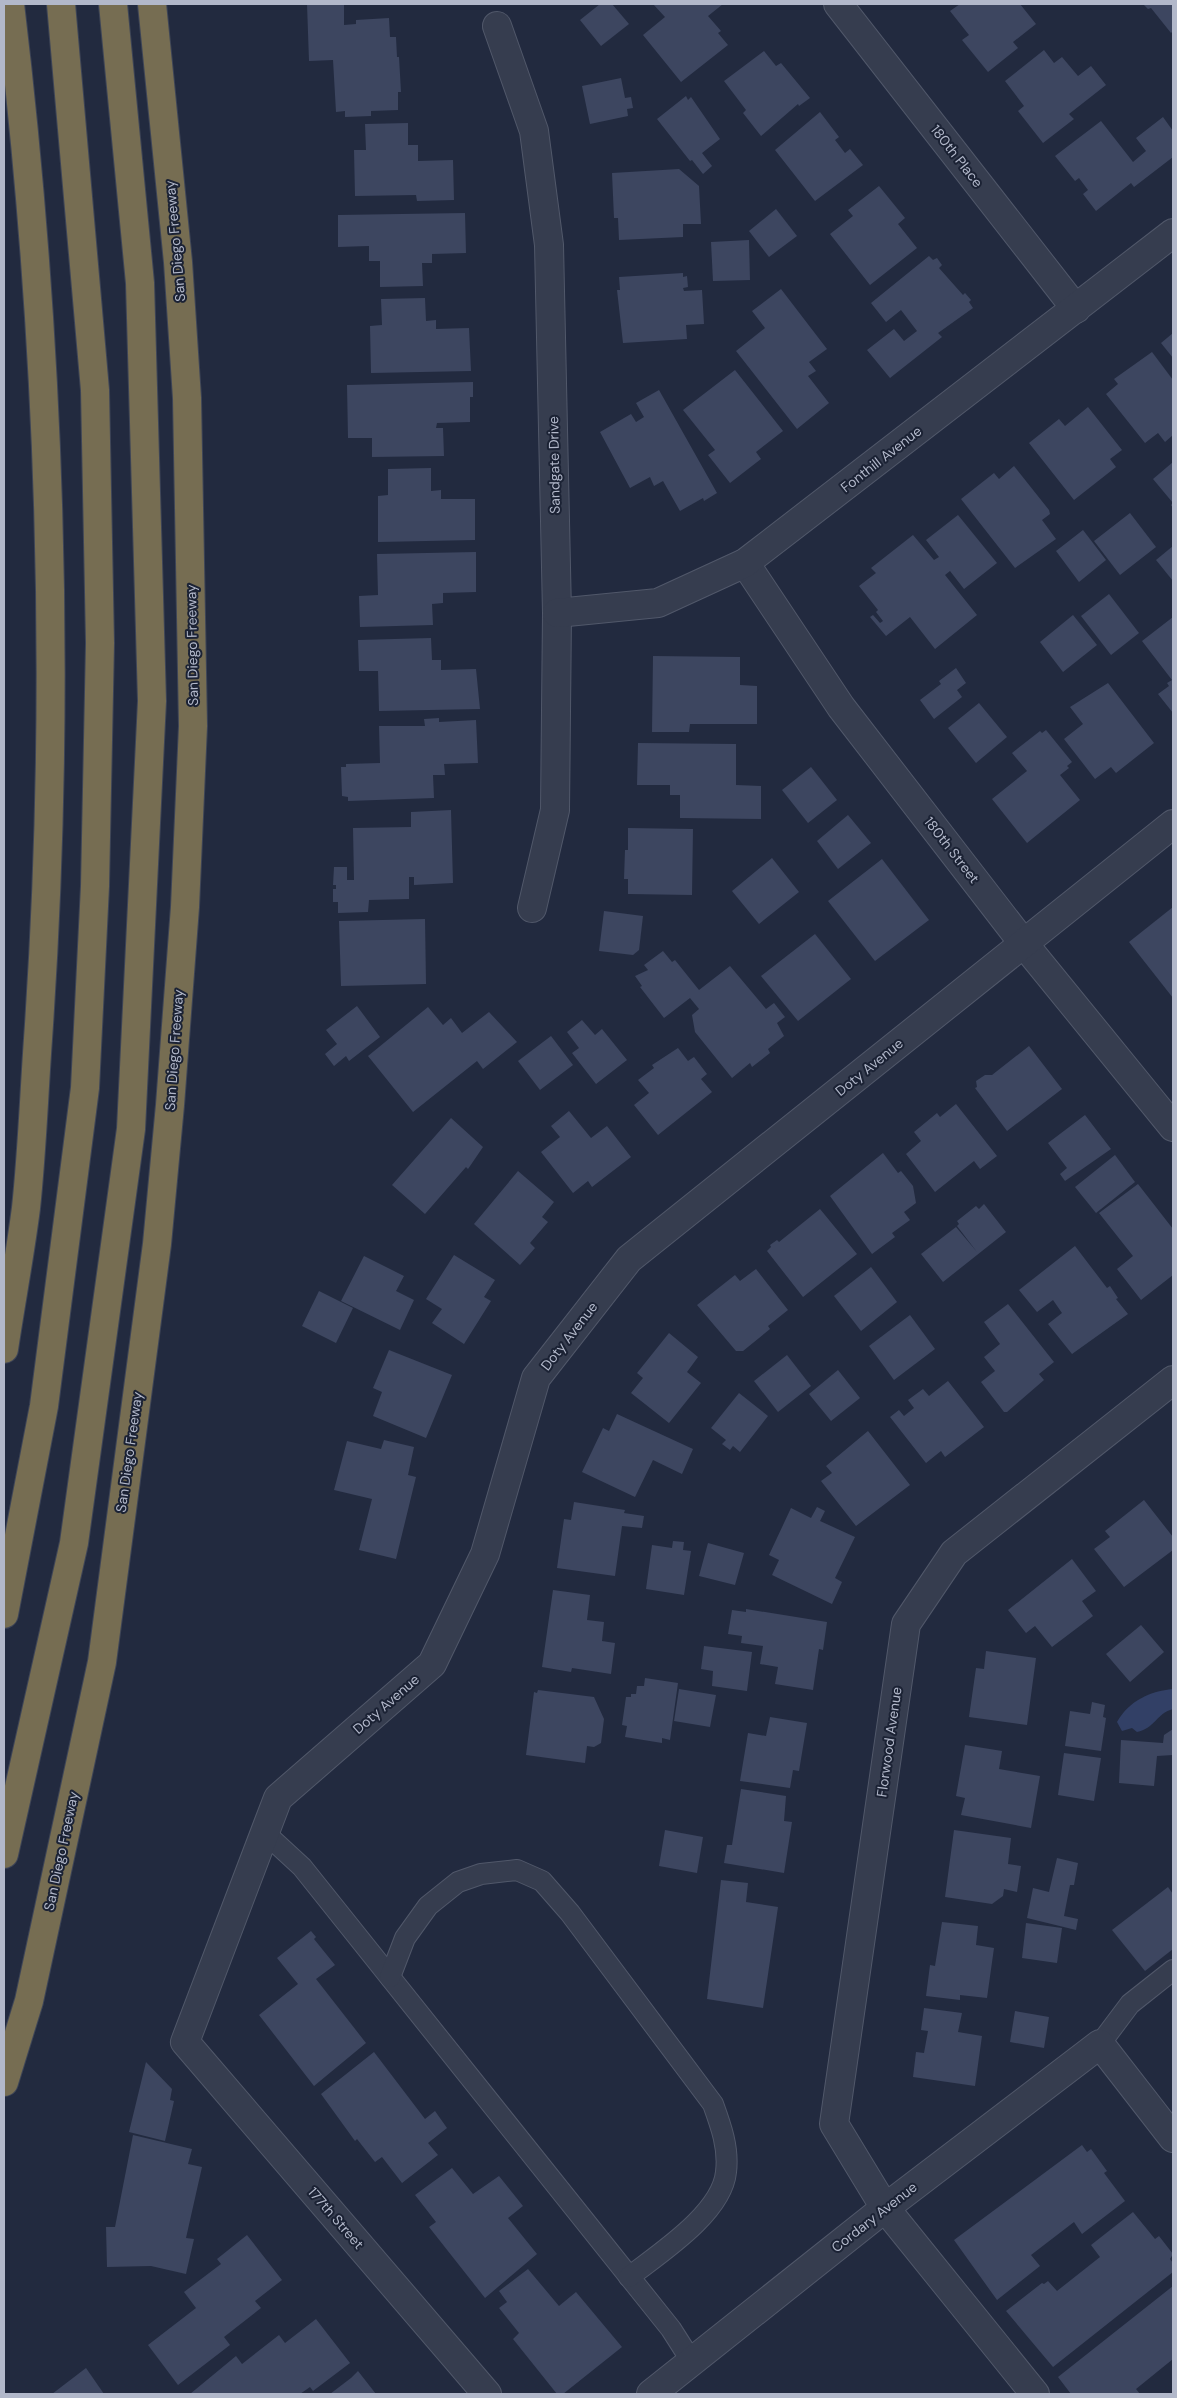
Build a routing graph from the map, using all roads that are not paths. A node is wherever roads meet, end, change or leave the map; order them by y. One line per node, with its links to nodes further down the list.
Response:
1 (10, 4): 15 (highway)
2 (61, 4): 17 (highway)
3 (112, 4): 19 (highway)
4 (152, 4): 24 (highway, San Diego Freeway)
5 (838, 4): 8 (street, 180th Place)
6 (497, 26): 10 (street, Sandgate Drive)
7 (1173, 233): 8 (street, Fonthill Avenue)
8 (1076, 309): 9 (street, Fonthill Avenue)
9 (746, 563): 10 (street, Fonthill Avenue); 13 (street, 180th Street)
10 (557, 614): 12 (street, Sandgate Drive)
11 (1173, 824): 13 (street, Doty Avenue)
12 (532, 908)
13 (1024, 944): 14 (street, 180th Street); 18 (street, Doty Avenue)
14 (1173, 1127)
15 (4, 1349)
16 (1173, 1380): 26 (street, Florwood Avenue)
17 (4, 1614)
18 (264, 1832): 21 (lane); 22 (street, Doty Avenue)
19 (4, 1854)
20 (1173, 1970): 23 (lane)
21 (390, 1978): 27 (lane); 27 (lane)
22 (185, 2042): 29 (street, 177th Street)
23 (1100, 2044): 25 (street); 26 (street, Cordary Avenue)
24 (4, 2082)
25 (1173, 2138)
26 (885, 2208): 28 (street, Cordary Avenue); 31 (street, Florwood Avenue)
27 (629, 2277): 28 (lane)
28 (692, 2362): 30 (street, Cordary Avenue)
29 (487, 2394)
30 (651, 2394)
31 (1035, 2394)

